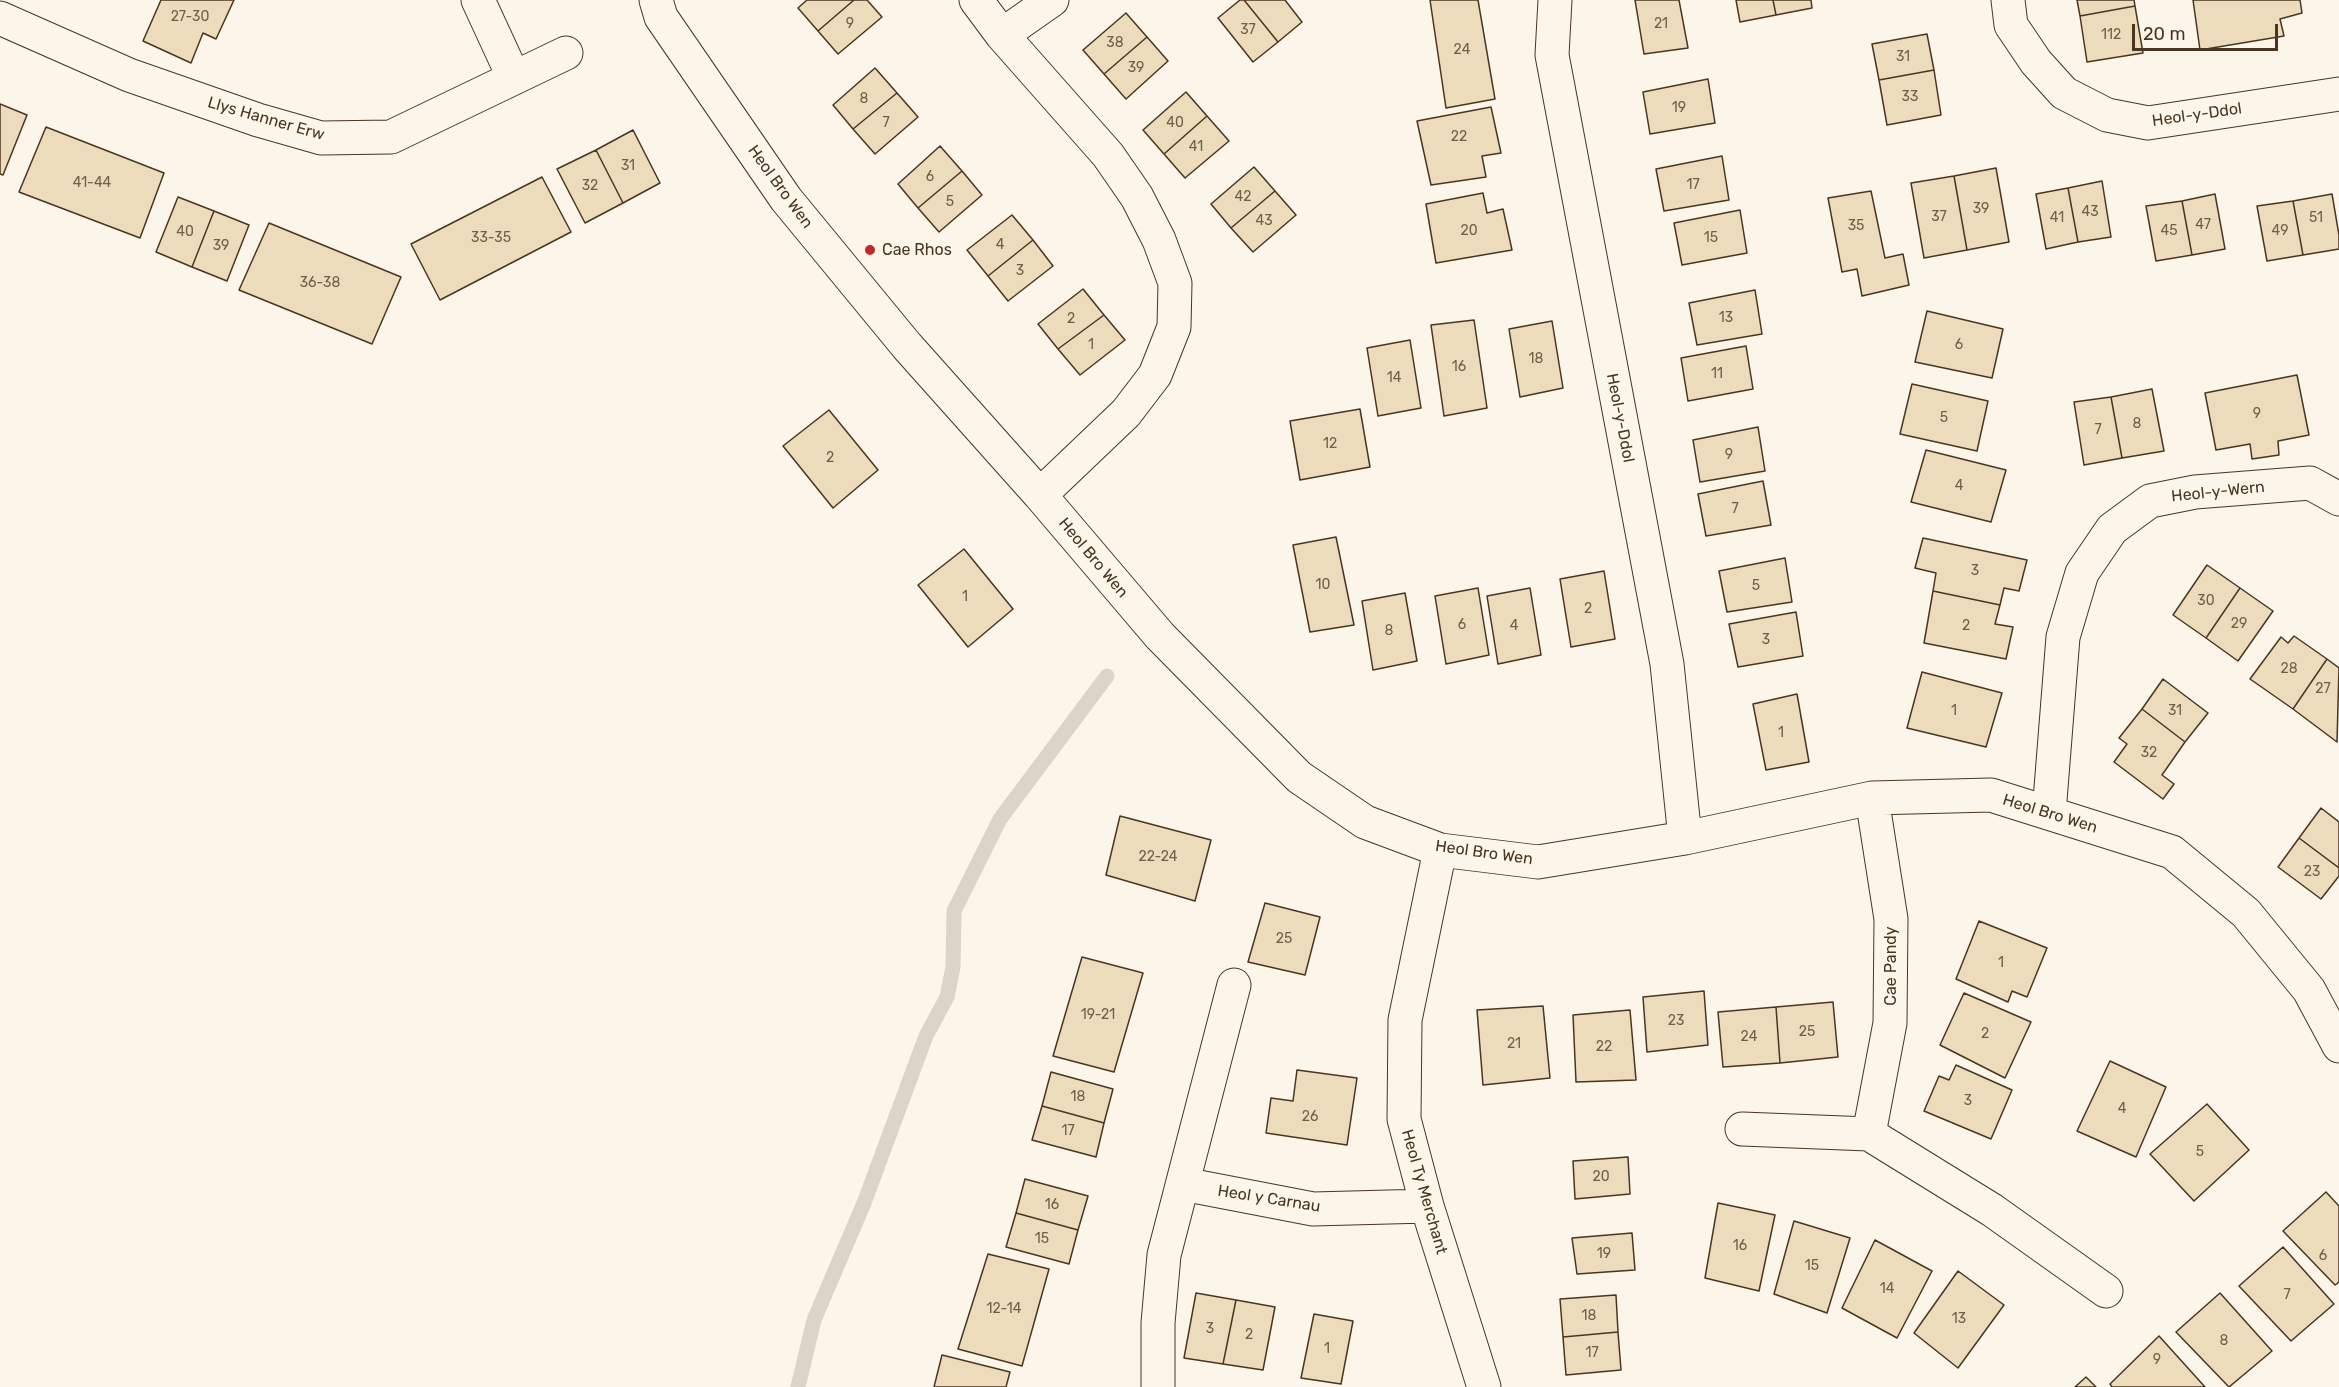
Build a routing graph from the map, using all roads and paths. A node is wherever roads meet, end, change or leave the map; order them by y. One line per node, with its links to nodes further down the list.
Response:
1 (478, 0): 10 (street)
2 (657, 0): 12 (street, Heol Bro Wen)
3 (976, 0): 8 (street)
4 (1052, 0): 8 (street)
5 (1555, 0): 16 (street, Heol-y-Ddol)
6 (2008, 0): 11 (street, Heol-y-Ddol)
7 (0, 18): 10 (street, Llys Hanner Erw)
8 (1002, 35): 12 (street)
9 (566, 53): 10 (street, Llys Hanner Erw)
10 (514, 78)
11 (2339, 94)
12 (1040, 495): 17 (street, Heol Bro Wen)
13 (2339, 499): 15 (street, Heol-y-Wern)
14 (1872, 798): 15 (street, Heol Bro Wen); 16 (street, Heol Bro Wen); 21 (street, Cae Pandy)
15 (2049, 813): 19 (street, Heol Bro Wen)
16 (1685, 838): 17 (street, Heol Bro Wen)
17 (1440, 850): 23 (street, Heol Ty Merchant)
18 (1234, 985): 22 (street)
19 (2339, 1046)
20 (1742, 1129): 21 (street)
21 (1869, 1134): 24 (street)
22 (1183, 1184): 23 (street, Heol y Carnau); 25 (street)
23 (1427, 1206): 26 (street, Heol Ty Merchant)
24 (2106, 1291)
25 (1158, 1387)
26 (1484, 1387)

